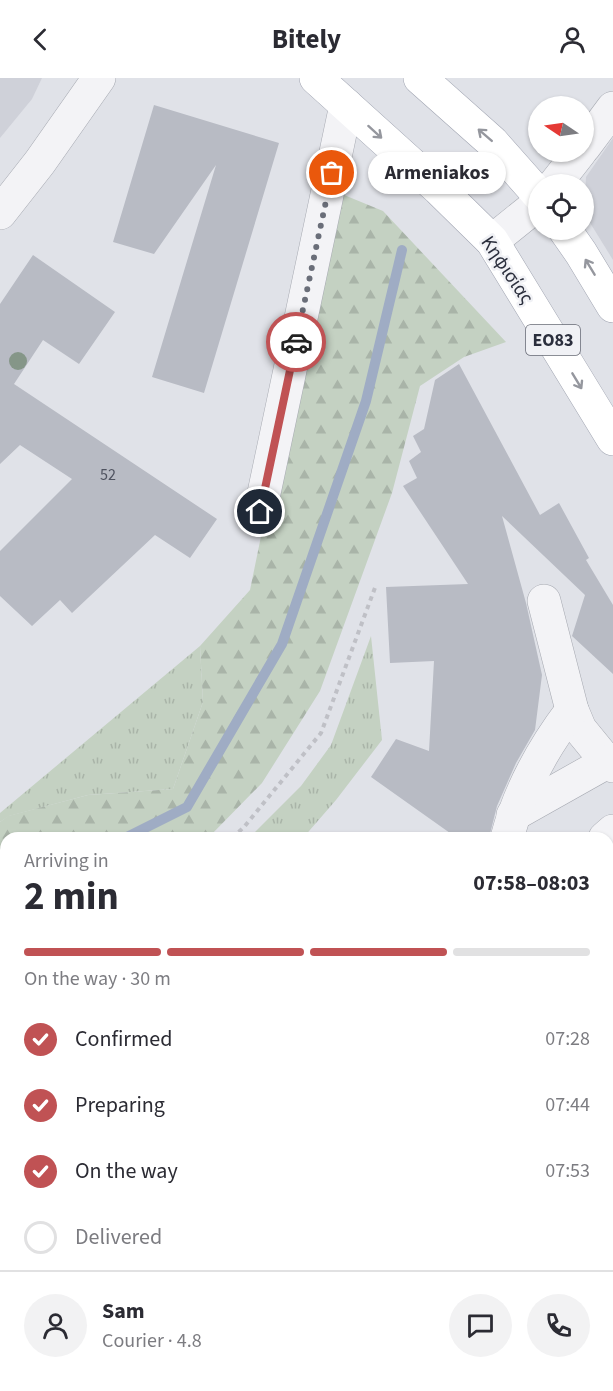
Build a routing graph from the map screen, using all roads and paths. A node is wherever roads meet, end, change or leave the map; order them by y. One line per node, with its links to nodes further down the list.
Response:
1 (99, 78): 11 (street)
2 (316, 78): 4 (main road, Κηφισίας / ΕΟ83)
3 (420, 78): 9 (main road, one-way to 3)
4 (346, 105): 13 (main road, Κηφισίας / ΕΟ83, one-way to 13); 16 (street)
5 (613, 108): 6 (street)
6 (594, 134)
7 (572, 162): 8 (street)
8 (563, 174)
9 (528, 183)
10 (528, 212): 13 (street)
11 (0, 213)
12 (572, 240): 14 (main road, one-way to 12)
13 (492, 241): 15 (main road, Κηφισίας / ΕΟ83, one-way to 15)
14 (613, 306)
15 (613, 439)
16 (260, 512)
17 (376, 585): 22 (path)
18 (544, 602): 19 (street)
19 (572, 710): 20 (street); 21 (street)
20 (610, 764): 21 (street)
21 (510, 827)
22 (239, 832)

